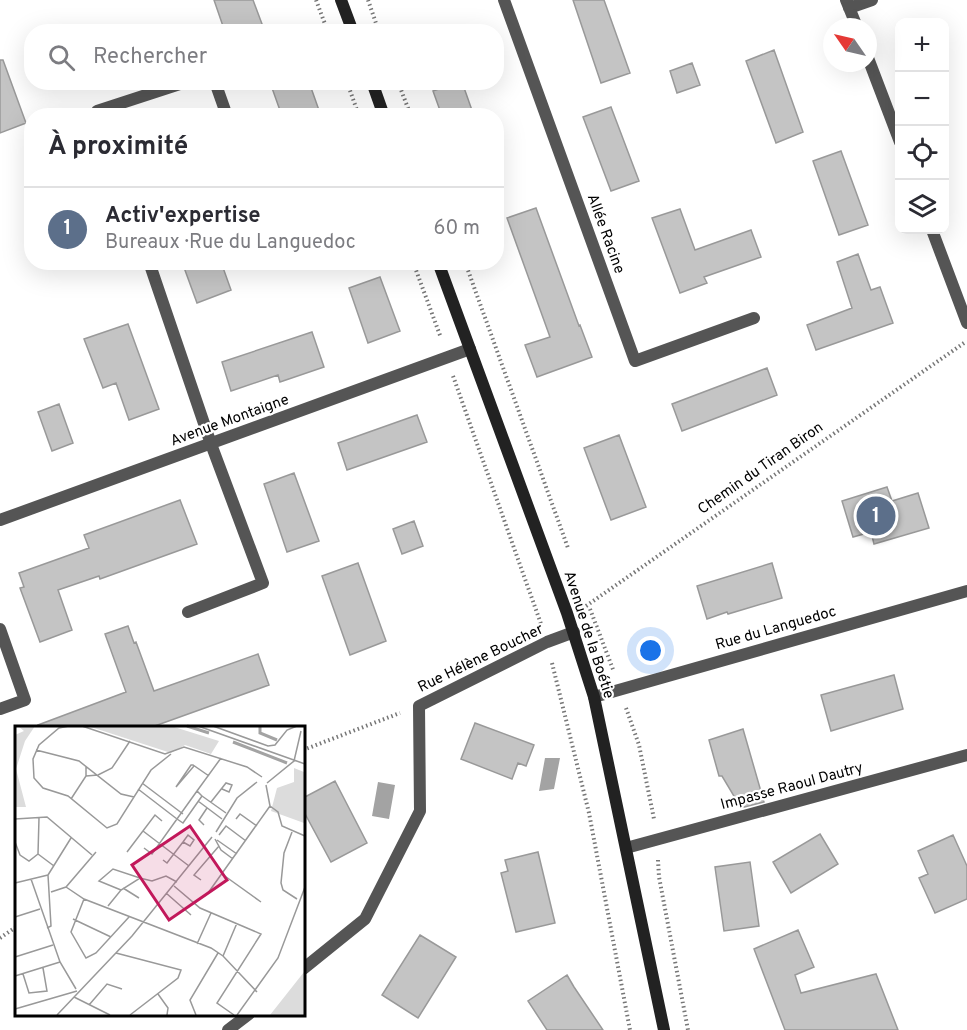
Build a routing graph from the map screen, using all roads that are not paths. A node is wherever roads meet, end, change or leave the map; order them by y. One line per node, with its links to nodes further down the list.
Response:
1 (341, 0): 5 (main road)
2 (504, 0): 17 (street, Allée Racine)
3 (872, 0): 4 (street)
4 (848, 4)
5 (350, 24)
6 (873, 72): 13 (street)
7 (161, 90): 10 (street)
8 (218, 90): 11 (street)
9 (375, 90): 12 (main road)
10 (106, 108)
11 (224, 108)
12 (381, 108)
13 (895, 129)
14 (934, 234): 18 (street)
15 (152, 270): 20 (street)
16 (441, 270): 19 (main road, Avenue de la Boétie)
17 (754, 318)
18 (967, 323)
19 (470, 349): 20 (street, Avenue Montaigne); 25 (main road, Avenue de la Boétie)
20 (211, 444): 21 (street, Avenue Montaigne); 23 (street)
21 (0, 520)
22 (967, 591): 26 (street, Rue du Languedoc)
23 (188, 612)
24 (0, 629): 27 (street)
25 (574, 632): 26 (main road, Avenue de la Boétie); 30 (street, Rue Hélène Boucher)
26 (594, 697): 29 (main road, Avenue de la Boétie)
27 (0, 709)
28 (967, 755): 29 (street, Impasse Raoul Dautry)
29 (626, 848): 33 (main road, Avenue de la Boétie)
30 (304, 968)
31 (248, 1015): 32 (street)
32 (228, 1030)
33 (664, 1030)

